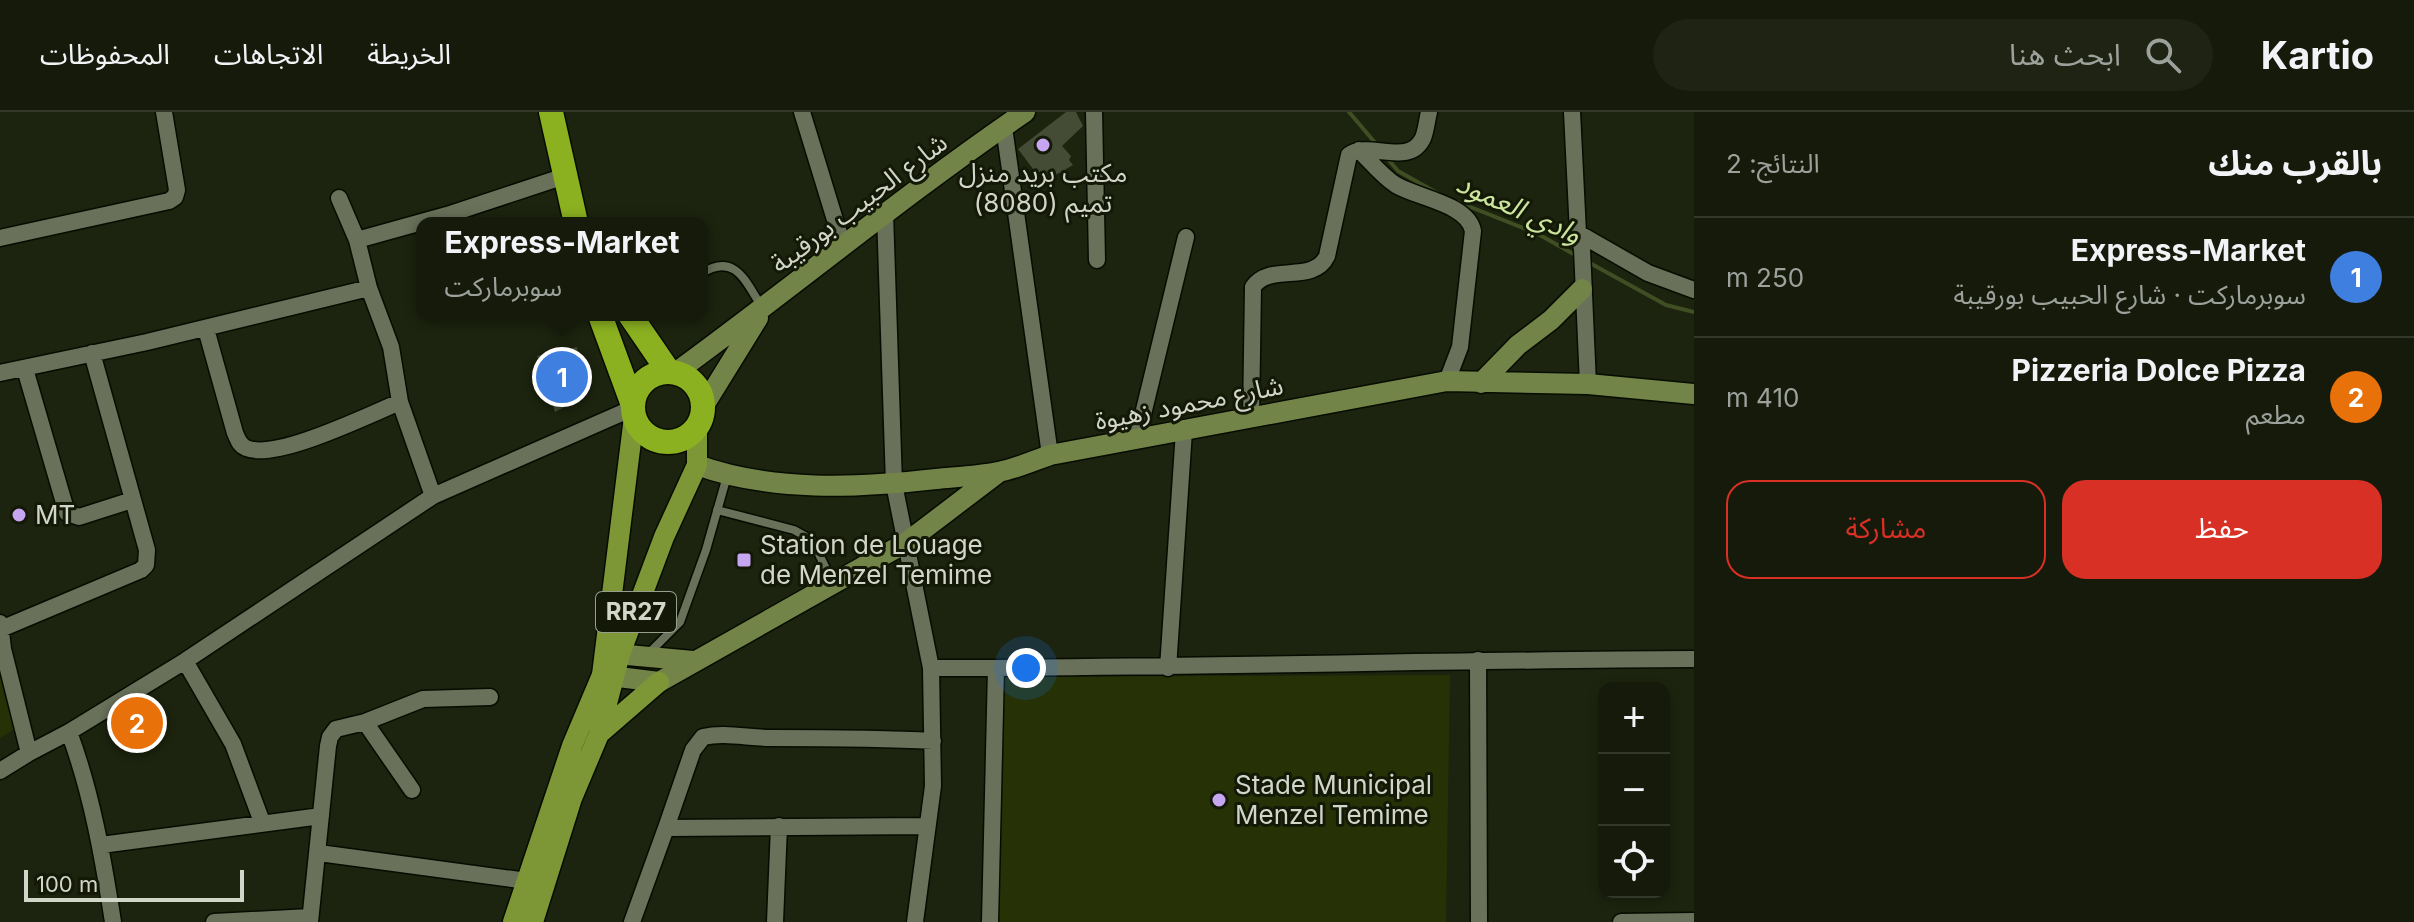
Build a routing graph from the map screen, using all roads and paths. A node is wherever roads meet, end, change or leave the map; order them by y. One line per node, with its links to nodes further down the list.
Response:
1 (164, 112): 18 (street)
2 (551, 112): 11 (highway)
3 (566, 112): 16 (highway)
4 (802, 112): 22 (street)
5 (1025, 112): 9 (main road, شارع الحبيب بورقيبة)
6 (1094, 112): 23 (street)
7 (1429, 112): 10 (street)
8 (1572, 112): 21 (street)
9 (1004, 127): 13 (main road, شارع الحبيب بورقيبة); 46 (street)
10 (1362, 150): 36 (street); 43 (street)
11 (565, 176): 14 (street); 15 (highway)
12 (339, 198): 20 (street)
13 (885, 213): 22 (main road, شارع الحبيب بورقيبة); 50 (street)
14 (440, 217)
15 (575, 217)
16 (589, 217)
17 (416, 224): 20 (street)
18 (1, 233)
19 (1186, 237): 45 (street)
20 (357, 240): 26 (street)
21 (1580, 241): 25 (street); 27 (street)
22 (843, 246): 28 (main road, شارع الحبيب بورقيبة)
23 (1097, 260)
24 (708, 271): 28 (lane)
25 (1582, 283): 37 (main road); 38 (street)
26 (369, 288): 31 (street); 40 (street)
27 (1694, 290)
28 (763, 309): 34 (main road, شارع الحبيب بورقيبة); 42 (main road, شارع الحبيب بورقيبة)
29 (602, 321): 41 (highway, RR27)
30 (634, 321): 34 (highway)
31 (206, 329): 32 (street); 40 (street)
32 (92, 353): 33 (street); 52 (street)
33 (25, 369): 35 (street); 52 (street)
34 (672, 372): 41 (highway); 42 (highway)
35 (0, 373)
36 (1447, 381): 37 (main road, شارع محمود زهيوة); 43 (main road, شارع محمود زهيوة)
37 (1481, 383): 38 (main road, شارع محمود زهيوة)
38 (1588, 384): 39 (main road, شارع محمود زهيوة)
39 (1694, 394)
40 (400, 402): 51 (street)
41 (633, 410): 42 (highway); 51 (street); 58 (main road, RR27)
42 (700, 417): 47 (main road, RR27)
43 (1251, 418): 44 (main road, شارع محمود زهيوة)
44 (1184, 431): 45 (main road, شارع محمود زهيوة); 66 (street)
45 (1137, 439): 46 (main road, شارع محمود زهيوة)
46 (1050, 455): 48 (main road, شارع محمود زهيوة)
47 (697, 465): 49 (main road, شارع محمود زهيوة); 58 (main road, RR27)
48 (999, 472): 50 (main road, شارع محمود زهيوة); 54 (main road)
49 (727, 476): 50 (main road, شارع محمود زهيوة); 53 (lane)
50 (894, 484): 54 (street)
51 (433, 496): 62 (street)
52 (132, 500): 56 (street)
53 (717, 510): 55 (lane); 59 (lane)
54 (907, 542): 55 (main road); 64 (street)
55 (834, 584): 63 (main road)
56 (1, 626): 57 (street)
57 (1, 650): 74 (street)
58 (613, 653): 59 (main road); 67 (main road, RR27)
59 (644, 658): 63 (main road)
60 (1694, 659): 61 (street)
61 (1478, 660): 66 (street); 95 (street)
62 (185, 661): 71 (street); 78 (street)
63 (693, 661): 68 (main road)
64 (931, 668): 65 (street); 73 (street)
65 (996, 668): 66 (street); 94 (street)
66 (1168, 668)
67 (608, 676): 68 (main road); 72 (main road, RR27); 84 (main road, RR27)
68 (659, 682): 72 (main road)
69 (490, 697): 70 (street)
70 (365, 722): 76 (street); 77 (street)
71 (69, 732): 74 (street); 82 (street)
72 (599, 734): 90 (main road, RR27)
73 (933, 741): 80 (street); 81 (street)
74 (29, 753): 75 (street)
75 (0, 771)
76 (412, 790)
77 (321, 816): 78 (street); 83 (street)
78 (262, 822): 82 (street)
79 (779, 826): 80 (street); 81 (street); 92 (street)
80 (926, 826): 93 (street)
81 (666, 828): 91 (street)
82 (101, 845): 87 (street)
83 (319, 853): 84 (street); 85 (street)
84 (527, 881): 89 (main road, RR27)
85 (310, 919): 88 (street)
86 (1694, 921): 96 (street)
87 (113, 922)
88 (214, 922)
89 (513, 922)
90 (533, 922)
91 (632, 922)
92 (775, 922)
93 (915, 922)
94 (990, 922)
95 (1479, 922)
96 (1621, 922)

